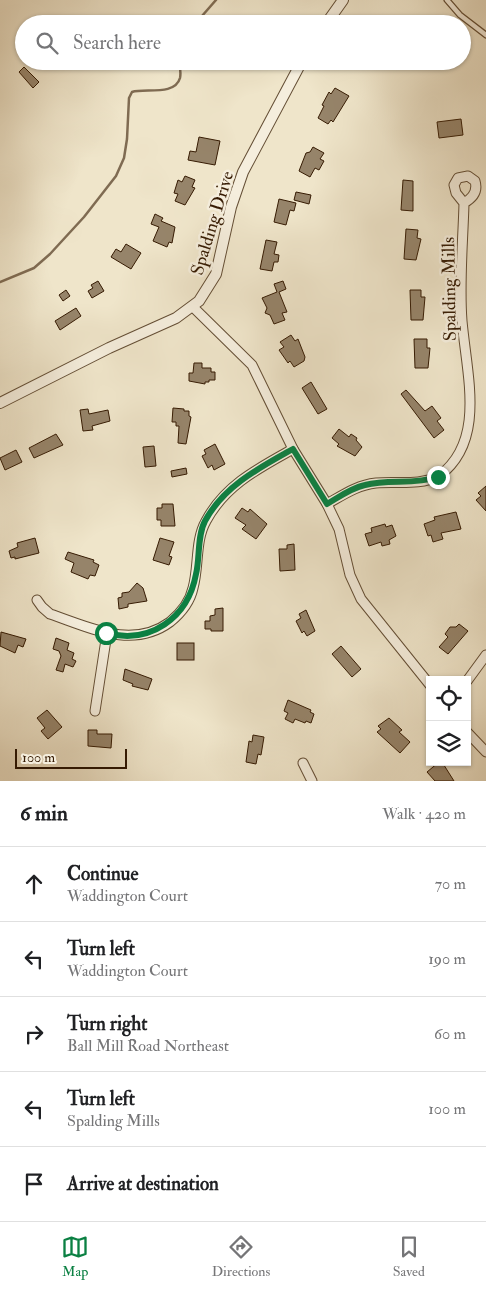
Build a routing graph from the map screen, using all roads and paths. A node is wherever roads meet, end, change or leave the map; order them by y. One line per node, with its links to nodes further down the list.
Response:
1 (343, 0): 3 (street)
2 (447, 0): 4 (lane)
3 (332, 15)
4 (461, 15)
5 (471, 23): 6 (lane)
6 (486, 35)
7 (297, 70): 9 (street, Spalding Drive)
8 (464, 203): 10 (street, Spalding Mills)
9 (194, 307): 11 (street, Spalding Drive); 13 (street)
10 (480, 392)
11 (0, 403)
12 (475, 442): 14 (street)
13 (293, 449): 14 (street); 16 (street)
14 (327, 504): 19 (street)
15 (37, 600): 16 (street)
16 (106, 633): 20 (street)
17 (486, 655): 18 (street)
18 (471, 676)
19 (426, 680)
20 (95, 711)
21 (471, 736): 22 (street)
22 (486, 752)
23 (303, 764): 24 (street)
24 (312, 781)

